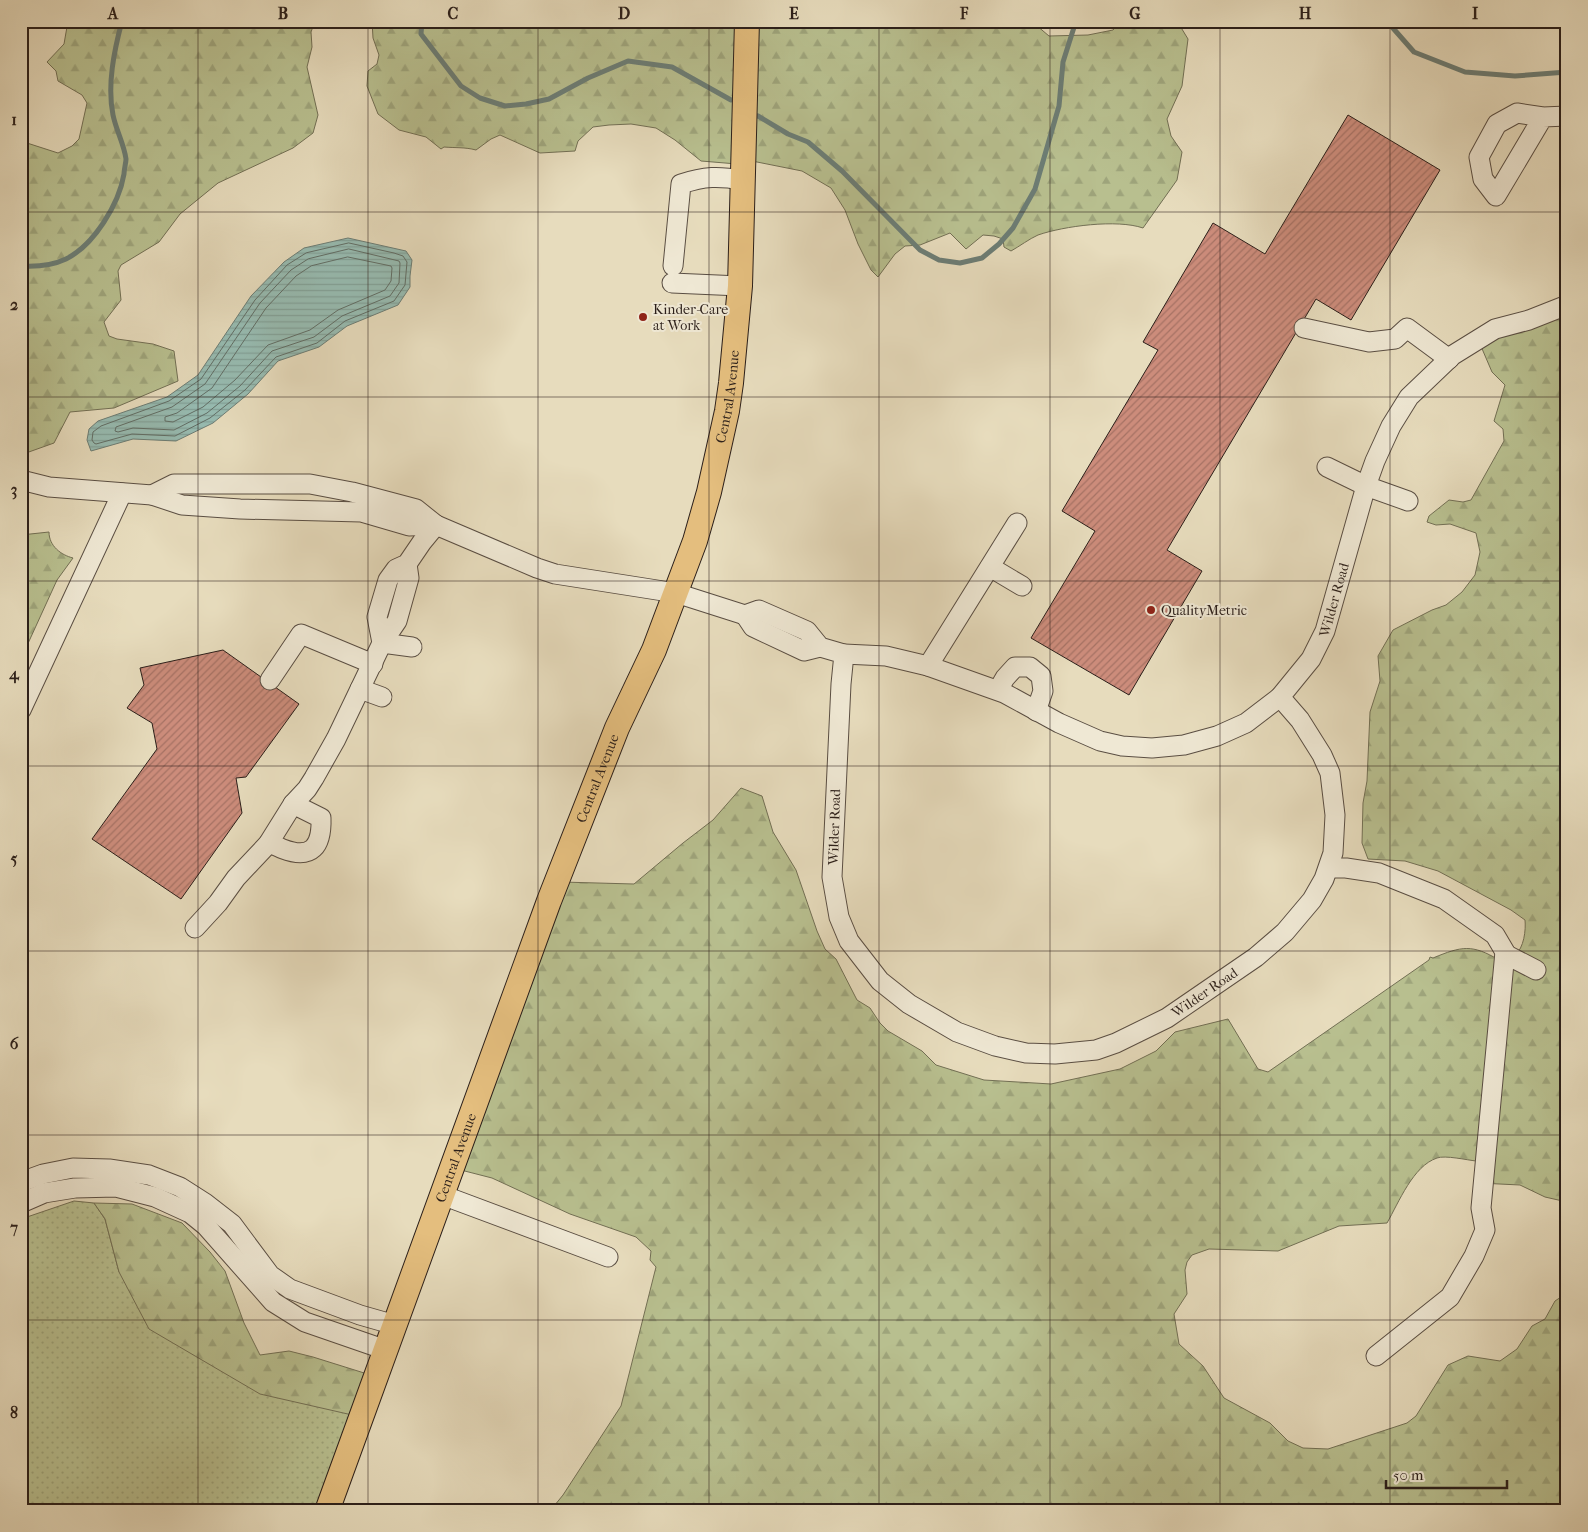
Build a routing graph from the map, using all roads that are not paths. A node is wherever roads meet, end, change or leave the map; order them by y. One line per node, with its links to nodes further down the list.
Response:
1 (747, 21): 4 (main road, Central Avenue)
2 (1567, 116): 3 (lane)
3 (1543, 118)
4 (743, 180): 5 (main road, Central Avenue); 5 (lane)
5 (740, 286): 20 (main road, Central Avenue)
6 (1567, 304): 8 (lane, Wilder Road)
7 (1304, 328): 8 (lane)
8 (1449, 359): 11 (lane, Wilder Road)
9 (1327, 467): 11 (lane)
10 (21, 480): 12 (lane)
11 (1366, 486): 14 (lane); 30 (lane, Wilder Road)
12 (122, 493): 13 (lane); 31 (lane)
13 (152, 495): 15 (lane); 15 (lane)
14 (1408, 501)
15 (363, 504): 17 (lane)
16 (1017, 523): 18 (lane)
17 (436, 525): 20 (lane); 21 (lane)
18 (990, 567): 19 (lane); 25 (lane)
19 (1022, 586)
20 (676, 593): 23 (lane); 40 (main road, Central Avenue)
21 (382, 643): 22 (lane); 24 (lane)
22 (412, 647)
23 (844, 654): 25 (lane); 35 (lane, Wilder Road)
24 (373, 664): 26 (lane); 27 (lane)
25 (928, 666): 28 (lane)
26 (270, 680)
27 (360, 689): 29 (lane); 33 (lane)
28 (998, 690): 32 (lane); 32 (lane)
29 (382, 697)
30 (1280, 698): 32 (lane); 35 (lane, Wilder Road)
31 (21, 710)
32 (1036, 710)
33 (293, 804): 34 (lane); 34 (lane)
34 (268, 844): 36 (lane)
35 (1329, 868): 37 (lane)
36 (195, 928)
37 (1505, 954): 38 (lane); 47 (lane)
38 (1536, 970)
39 (21, 1182): 43 (lane)
40 (442, 1195): 42 (lane); 45 (main road, Central Avenue)
41 (21, 1203): 44 (lane)
42 (608, 1257)
43 (309, 1296): 44 (lane); 45 (lane)
44 (300, 1319): 46 (lane)
45 (395, 1325): 46 (main road, Central Avenue)
46 (386, 1350): 48 (main road, Central Avenue)
47 (1376, 1356)
48 (327, 1511)

